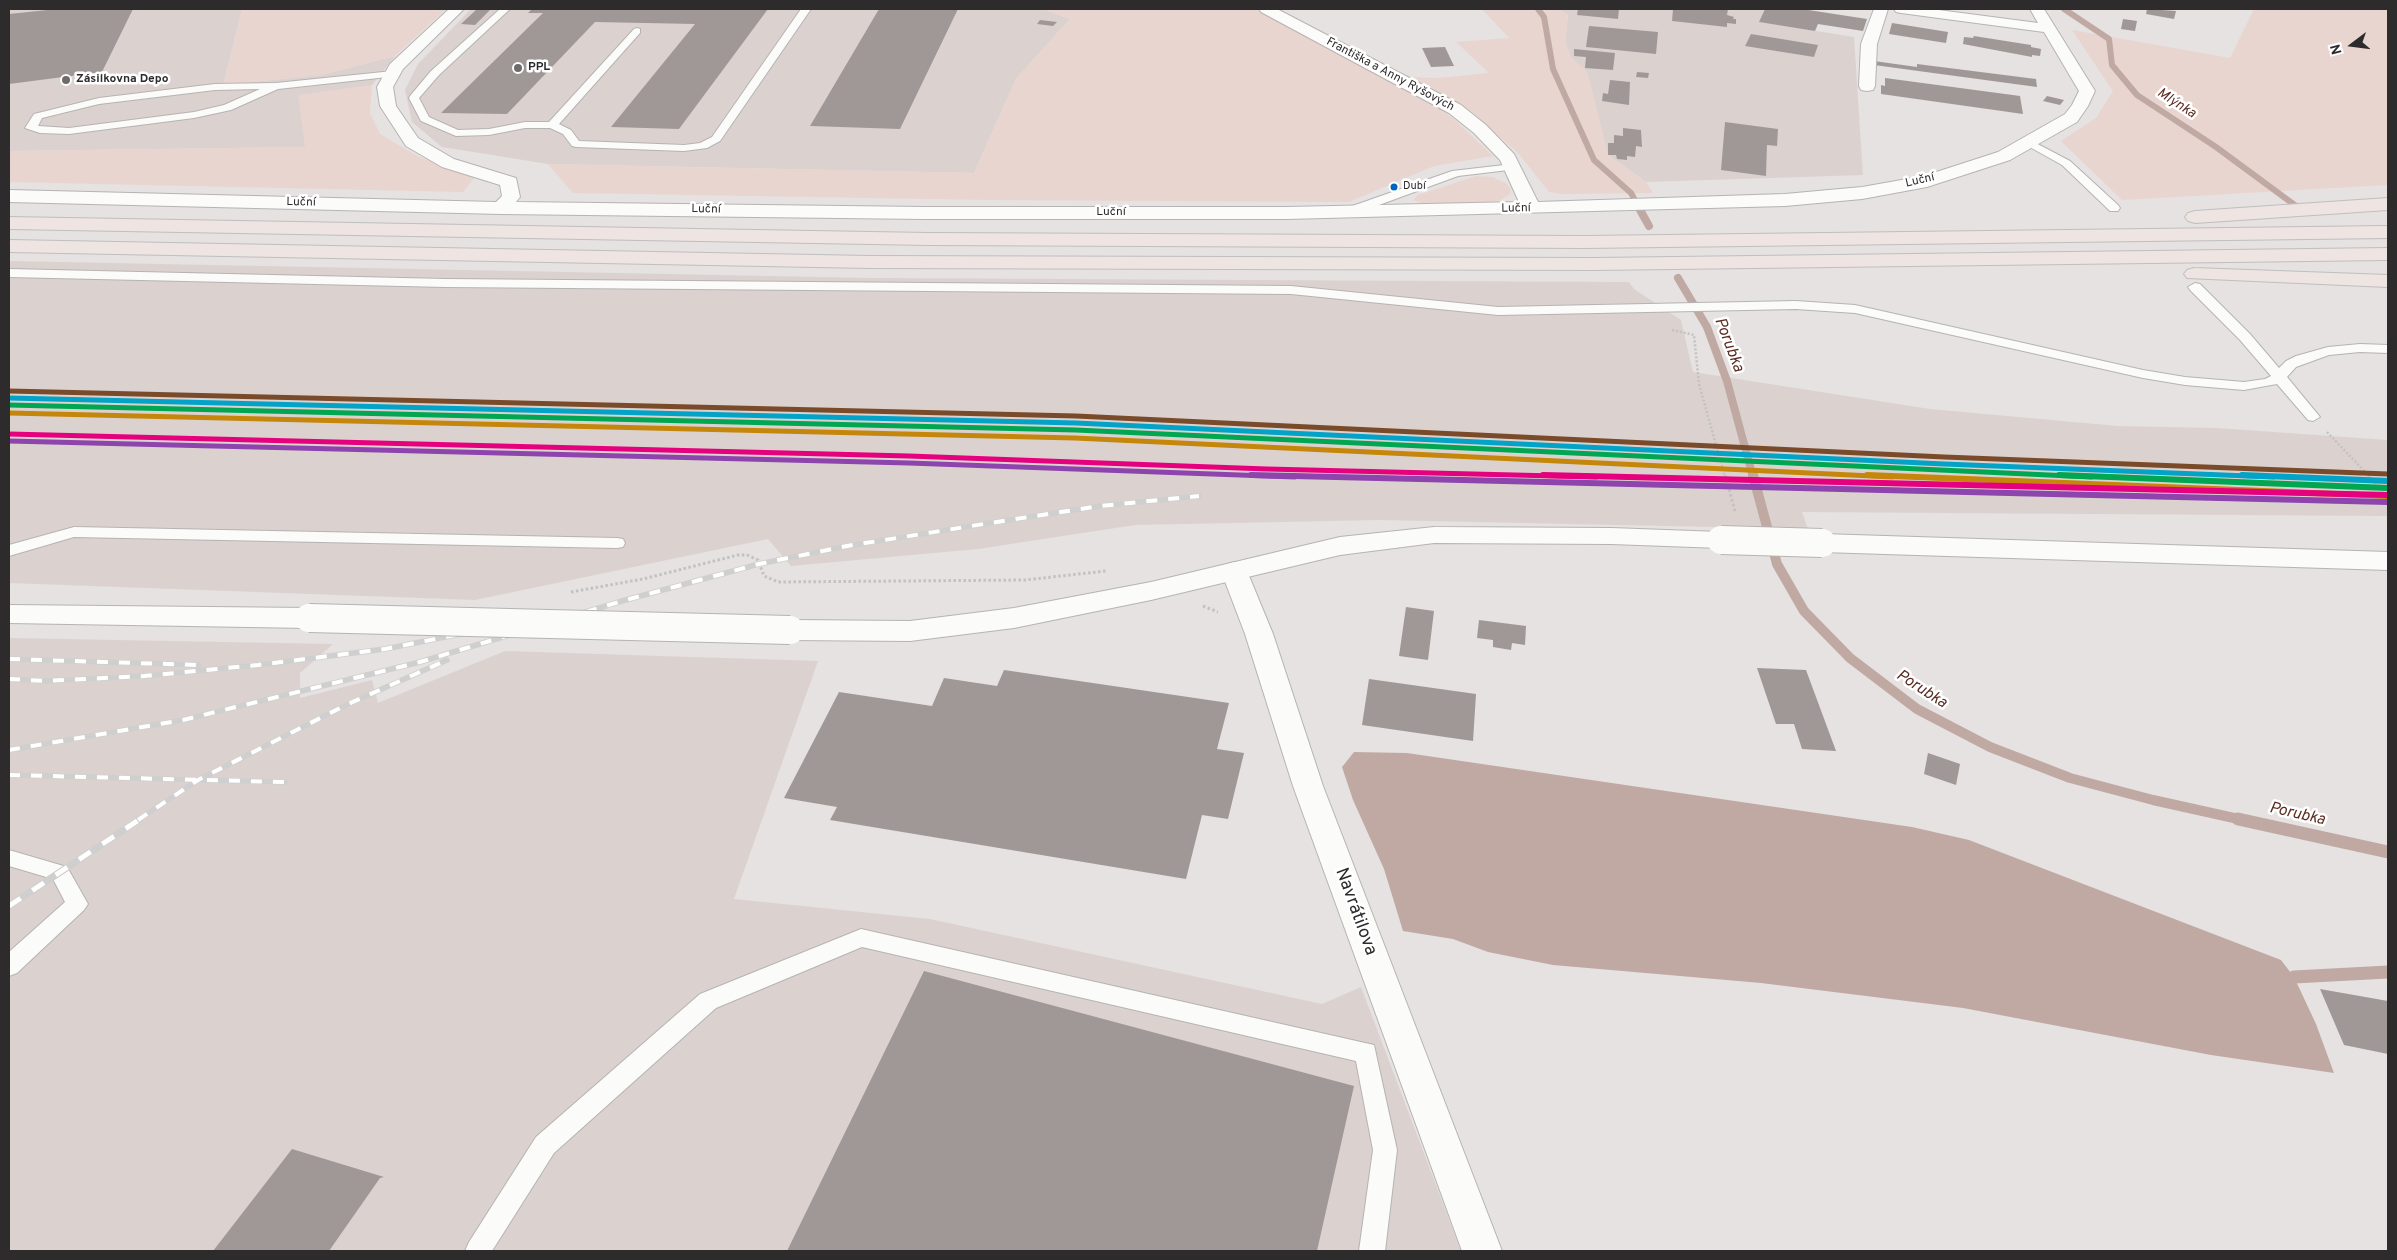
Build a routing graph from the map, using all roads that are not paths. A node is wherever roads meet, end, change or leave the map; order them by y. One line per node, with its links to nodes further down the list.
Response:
1 (457, 9): 10 (street)
2 (504, 9): 13 (lane)
3 (806, 9): 13 (lane)
4 (1266, 9): 15 (street, Františka a Anny Ryšových)
5 (1881, 9): 12 (street)
6 (1901, 9): 8 (street)
7 (2037, 9): 8 (street, Luční)
8 (2049, 28): 14 (street, Luční)
9 (637, 31): 13 (lane)
10 (393, 74): 11 (lane); 18 (street)
11 (276, 86): 11 (lane)
12 (1868, 86)
13 (552, 125)
14 (2030, 143): 19 (street, Luční); 20 (lane)
15 (1513, 167): 19 (street, Františka a Anny Ryšových); 21 (lane)
16 (9, 196): 18 (street, Luční)
17 (2388, 204): 24 (highway)
18 (501, 208): 21 (street, Luční)
19 (1531, 208): 21 (street, Luční)
20 (2114, 208)
21 (1346, 213)
22 (9, 223): 24 (highway)
23 (2388, 232): 24 (highway)
24 (1732, 240)
25 (9, 246): 27 (highway)
26 (2388, 254): 27 (highway)
27 (1745, 262): 29 (highway)
28 (9, 273): 32 (lane)
29 (2388, 281)
30 (2195, 287): 32 (lane)
31 (2388, 349): 32 (lane)
32 (2278, 378): 33 (lane)
33 (2313, 417)
34 (617, 543): 35 (lane)
35 (9, 551)
36 (2388, 561): 37 (street, bridge)
37 (1234, 571): 38 (street, bridge); 43 (street, Navrátilova)
38 (9, 614)
39 (9, 858): 40 (lane)
40 (9, 966)
41 (478, 1251): 42 (lane)
42 (1372, 1251)
43 (1482, 1251)

